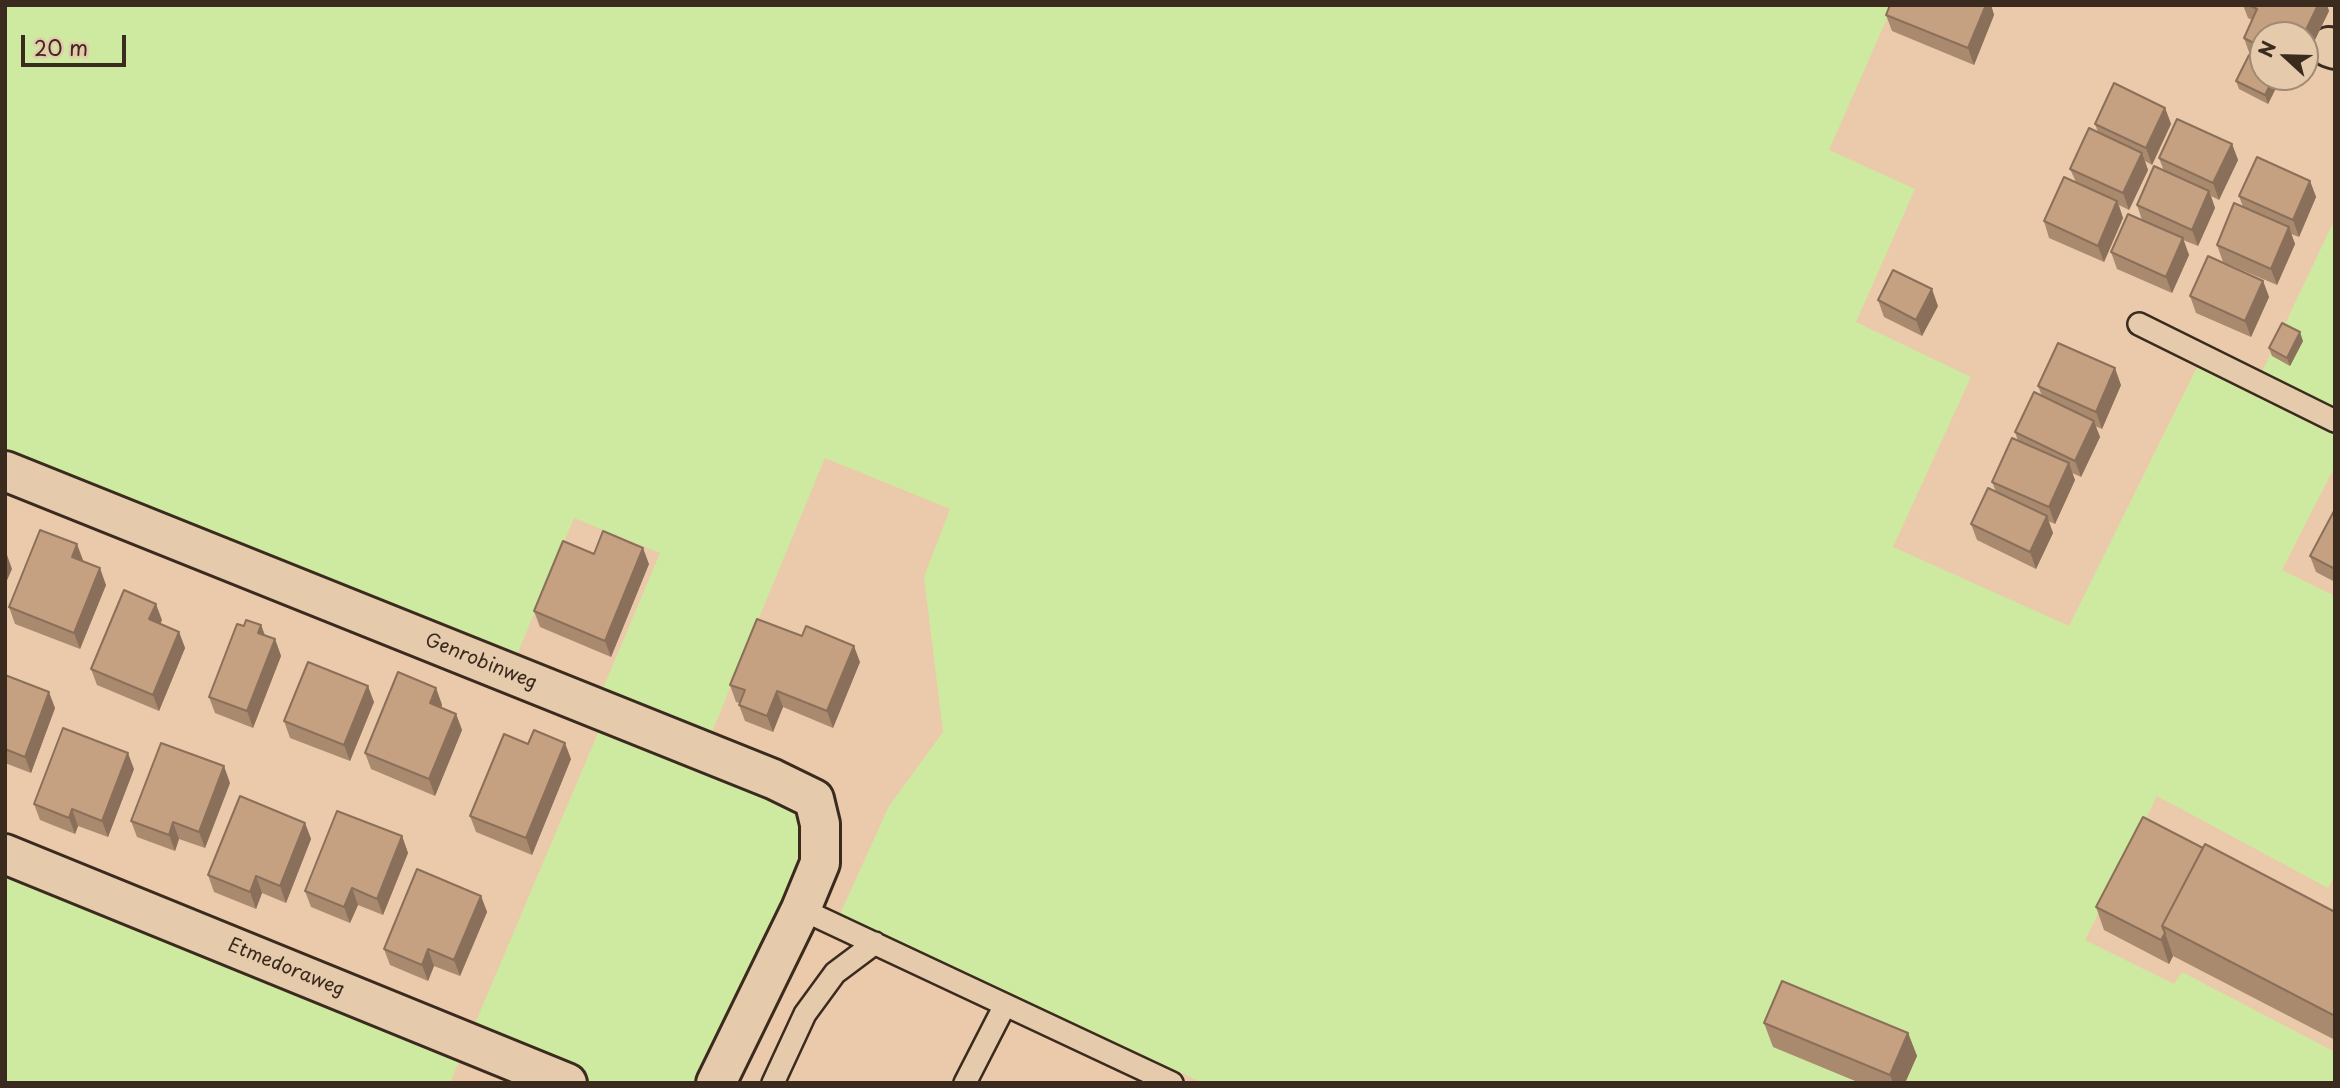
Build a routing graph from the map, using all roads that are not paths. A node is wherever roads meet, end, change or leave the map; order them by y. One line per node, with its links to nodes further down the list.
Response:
1 (2140, 324): 2 (lane)
2 (2335, 421)
3 (5, 471): 5 (street, Genrobinweg)
4 (5, 854): 8 (street, Etmedoraweg)
5 (801, 909): 6 (lane); 9 (street)
6 (875, 943): 7 (lane); 10 (lane)
7 (1005, 1005): 11 (lane); 12 (lane)
8 (567, 1083)
9 (716, 1083)
10 (773, 1083)
11 (965, 1083)
12 (1172, 1083)

